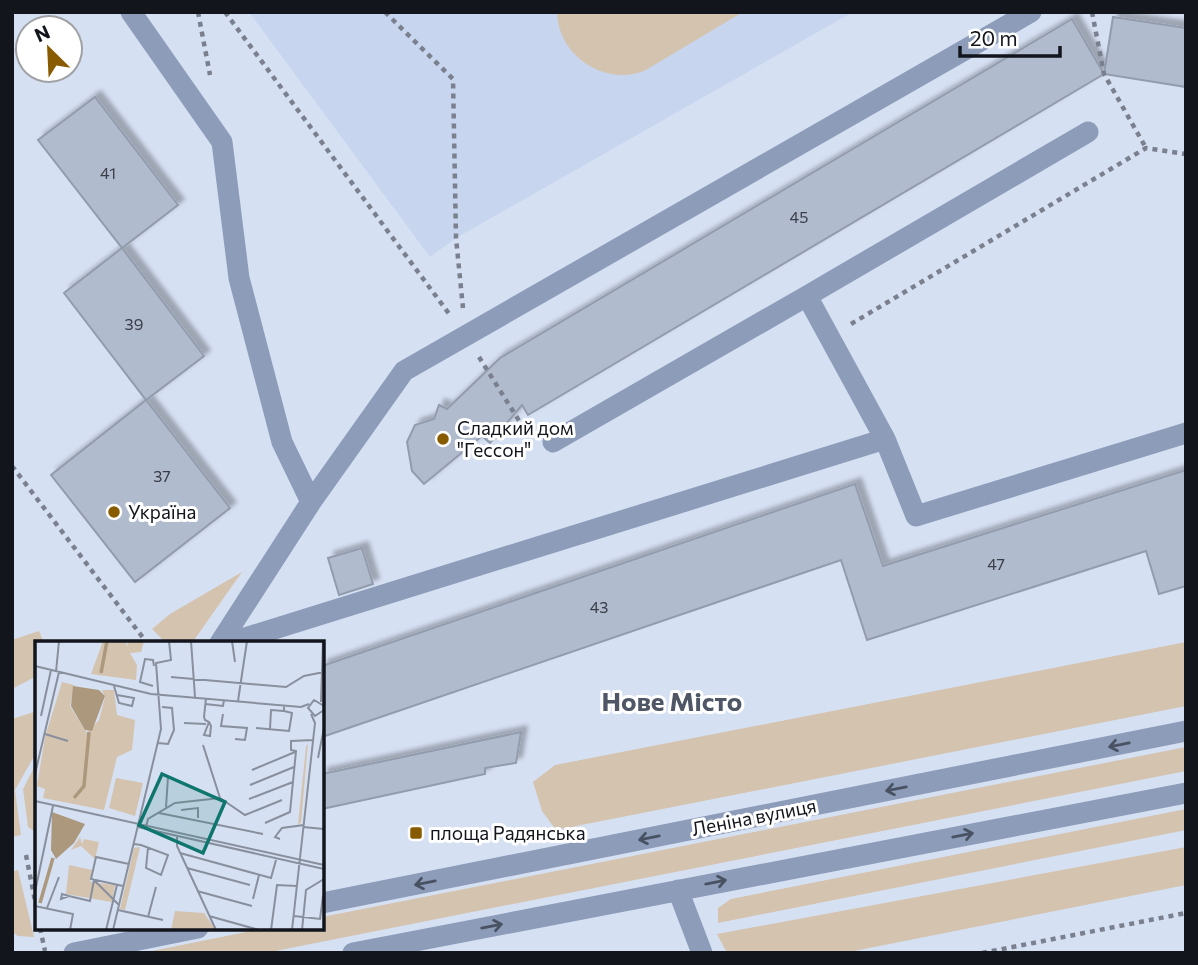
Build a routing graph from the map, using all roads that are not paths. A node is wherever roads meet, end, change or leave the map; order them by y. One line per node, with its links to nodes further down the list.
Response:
1 (131, 12): 8 (street)
2 (1031, 12): 8 (street)
3 (1088, 132): 4 (street)
4 (807, 296): 6 (street); 7 (street)
5 (1186, 433): 6 (street)
6 (885, 439): 10 (street)
7 (554, 442)
8 (311, 502): 9 (street)
9 (220, 641)
10 (235, 641)
11 (1186, 732): 14 (street, Леніна вулиця, one-way to 14)
12 (1186, 793): 13 (street, one-way to 12)
13 (678, 890): 18 (street, one-way to 13); 19 (street)
14 (324, 904)
15 (178, 930): 16 (street)
16 (120, 936): 17 (street)
17 (74, 953)
18 (353, 953)
19 (702, 953)

